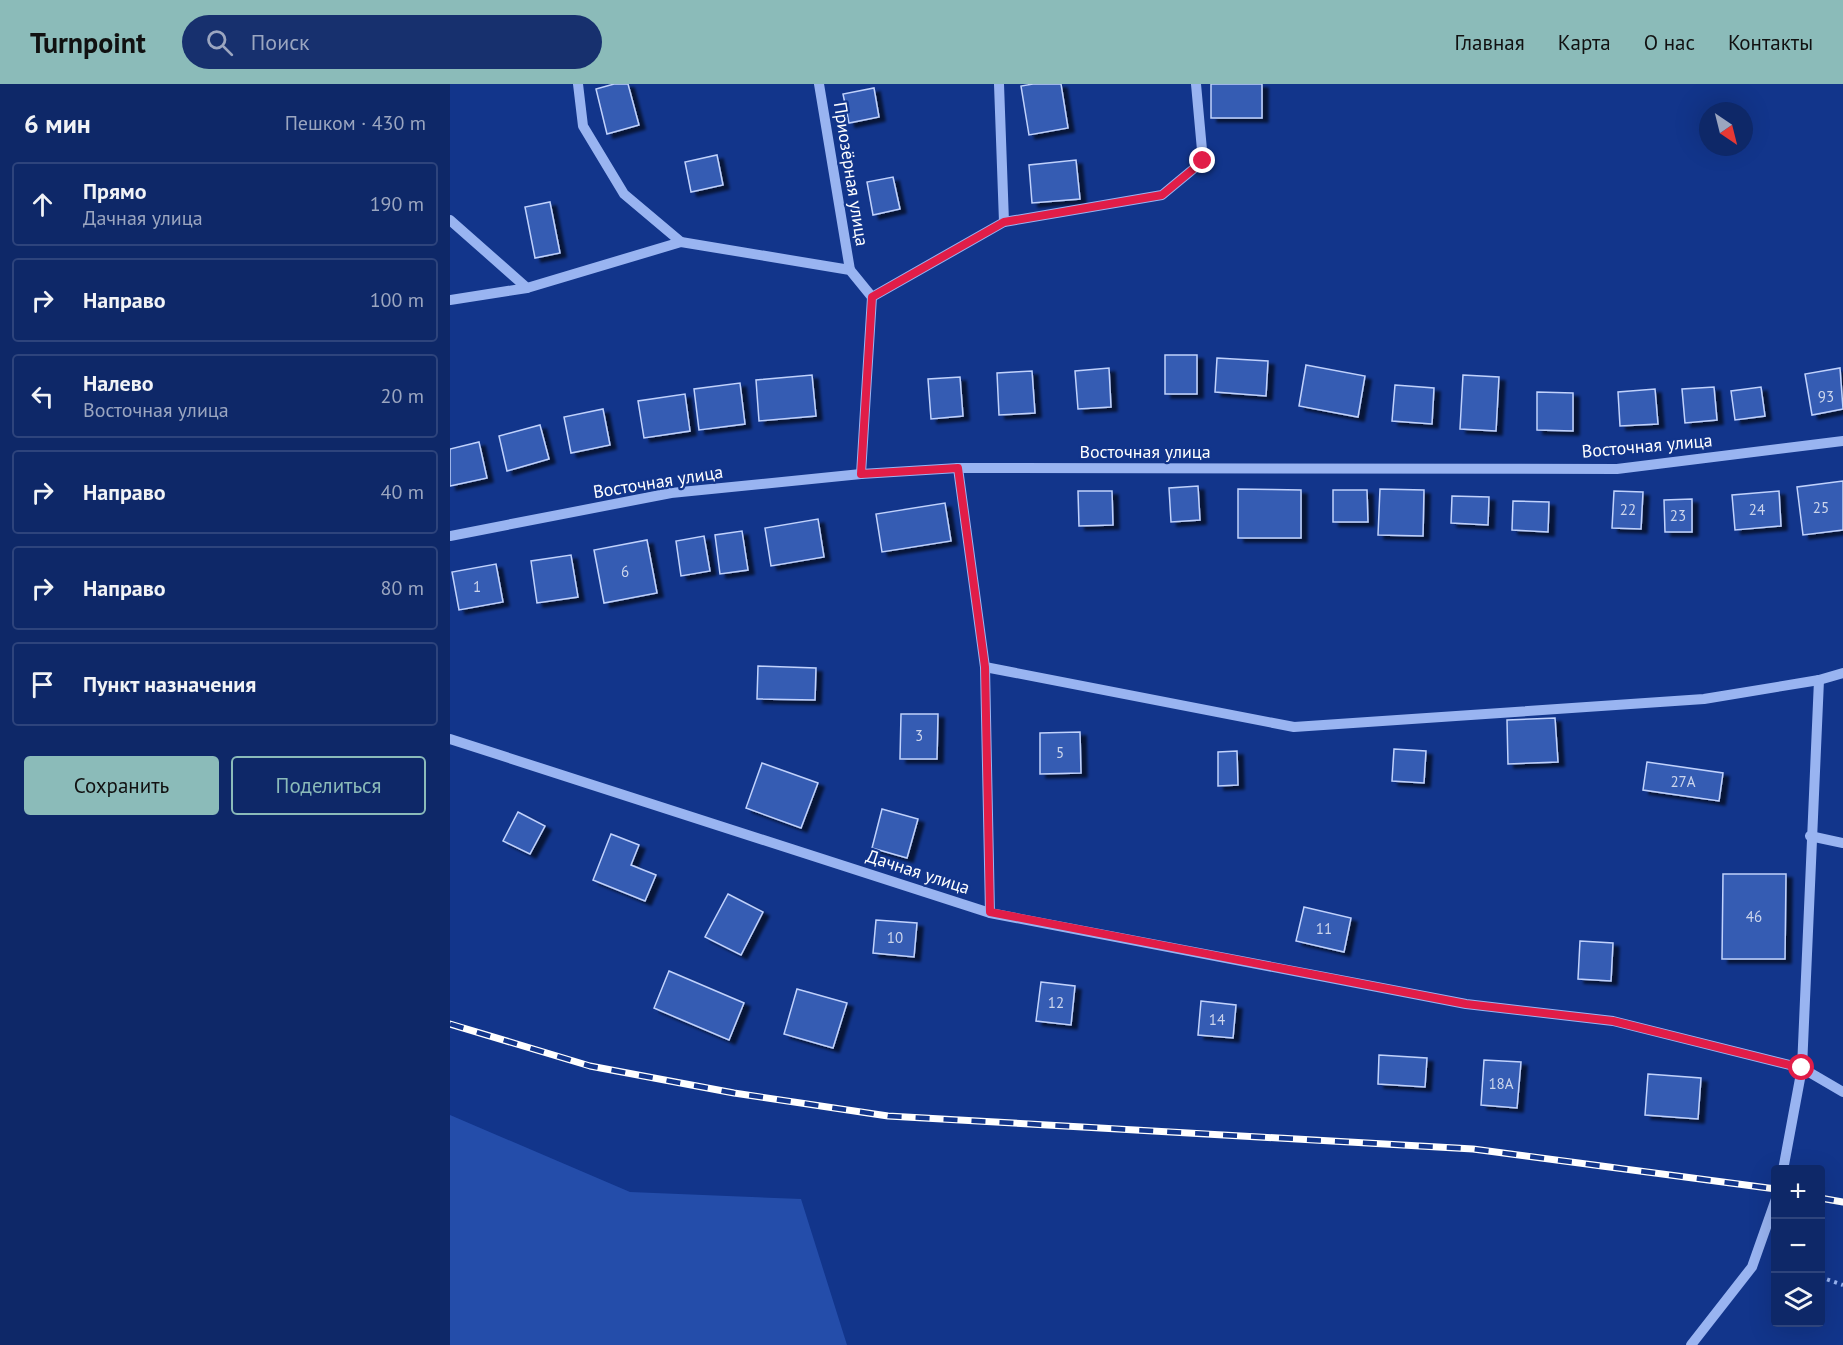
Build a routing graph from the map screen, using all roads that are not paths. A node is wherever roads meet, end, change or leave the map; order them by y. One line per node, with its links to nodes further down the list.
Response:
1 (578, 84): 7 (street)
2 (819, 84): 8 (street, Приозёрная улица)
3 (999, 84): 6 (street)
4 (1196, 84): 6 (street)
5 (450, 220): 9 (street)
6 (1004, 222): 10 (street)
7 (681, 242): 8 (street); 9 (street)
8 (850, 270): 10 (street)
9 (527, 288): 11 (street)
10 (872, 297): 14 (street)
11 (450, 300)
12 (1843, 441): 13 (street, Восточная улица)
13 (958, 468): 14 (street, Восточная улица); 16 (street)
14 (861, 474): 15 (street, Восточная улица)
15 (450, 536)
16 (985, 667): 18 (street); 22 (street)
17 (1843, 673): 18 (street)
18 (1819, 680): 20 (street)
19 (450, 739): 22 (street, Дачная улица)
20 (1810, 836): 21 (street); 23 (street)
21 (1843, 843)
22 (990, 912): 23 (street, Дачная улица)
23 (1802, 1068): 24 (street, Дачная улица); 25 (street)
24 (1843, 1092)
25 (1784, 1165)
26 (1771, 1213): 27 (street)
27 (1691, 1345)

